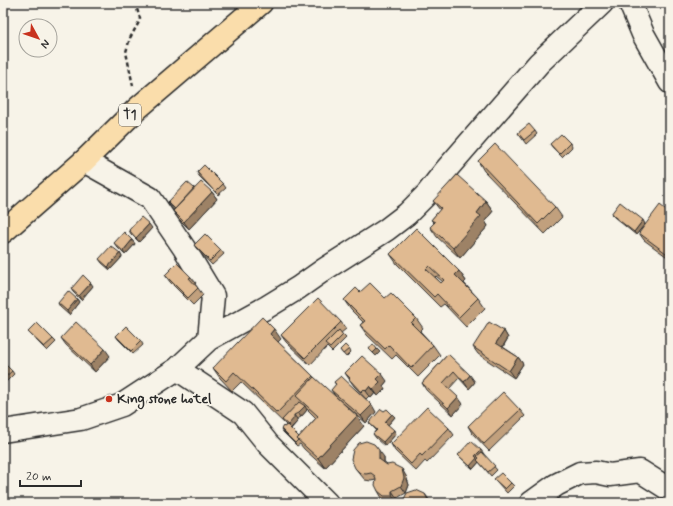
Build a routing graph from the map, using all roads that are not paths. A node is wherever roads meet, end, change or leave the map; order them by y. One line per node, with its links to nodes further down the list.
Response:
1 (261, 3): 5 (highway, T1)
2 (602, 3): 7 (street)
3 (630, 3): 4 (street)
4 (670, 82)
5 (84, 161): 6 (highway, T1); 7 (street)
6 (3, 232)
7 (209, 339): 8 (street)
8 (177, 369): 9 (street); 11 (street)
9 (3, 431)
10 (670, 490): 12 (street)
11 (327, 503)
12 (531, 503)

